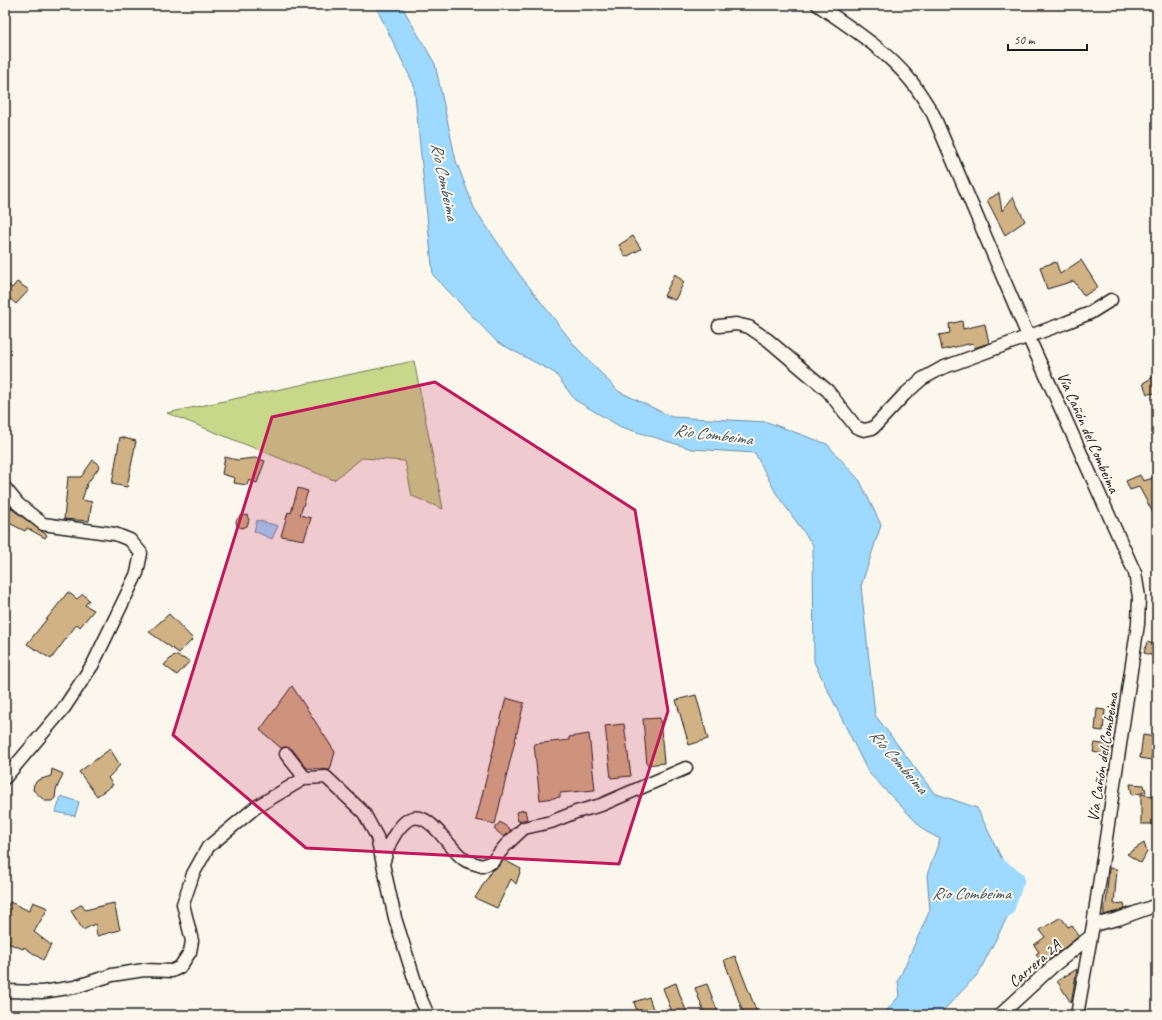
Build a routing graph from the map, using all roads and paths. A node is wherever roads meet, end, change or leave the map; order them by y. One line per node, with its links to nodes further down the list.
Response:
1 (818, 5): 4 (street, Vía Cañón del Combeima)
2 (1111, 300): 4 (street)
3 (719, 326): 4 (street)
4 (1028, 336): 12 (street, Vía Cañón del Combeima)
5 (5, 488): 8 (street)
6 (286, 754): 9 (street)
7 (686, 768): 10 (street)
8 (5, 778)
9 (305, 778): 10 (street); 13 (street)
10 (384, 862): 14 (street)
11 (1157, 905): 12 (street)
12 (1092, 931): 15 (street, Carrera 2A); 16 (street, Vía Cañón del Combeima)
13 (5, 991)
14 (428, 1015)
15 (1000, 1015)
16 (1077, 1015)

